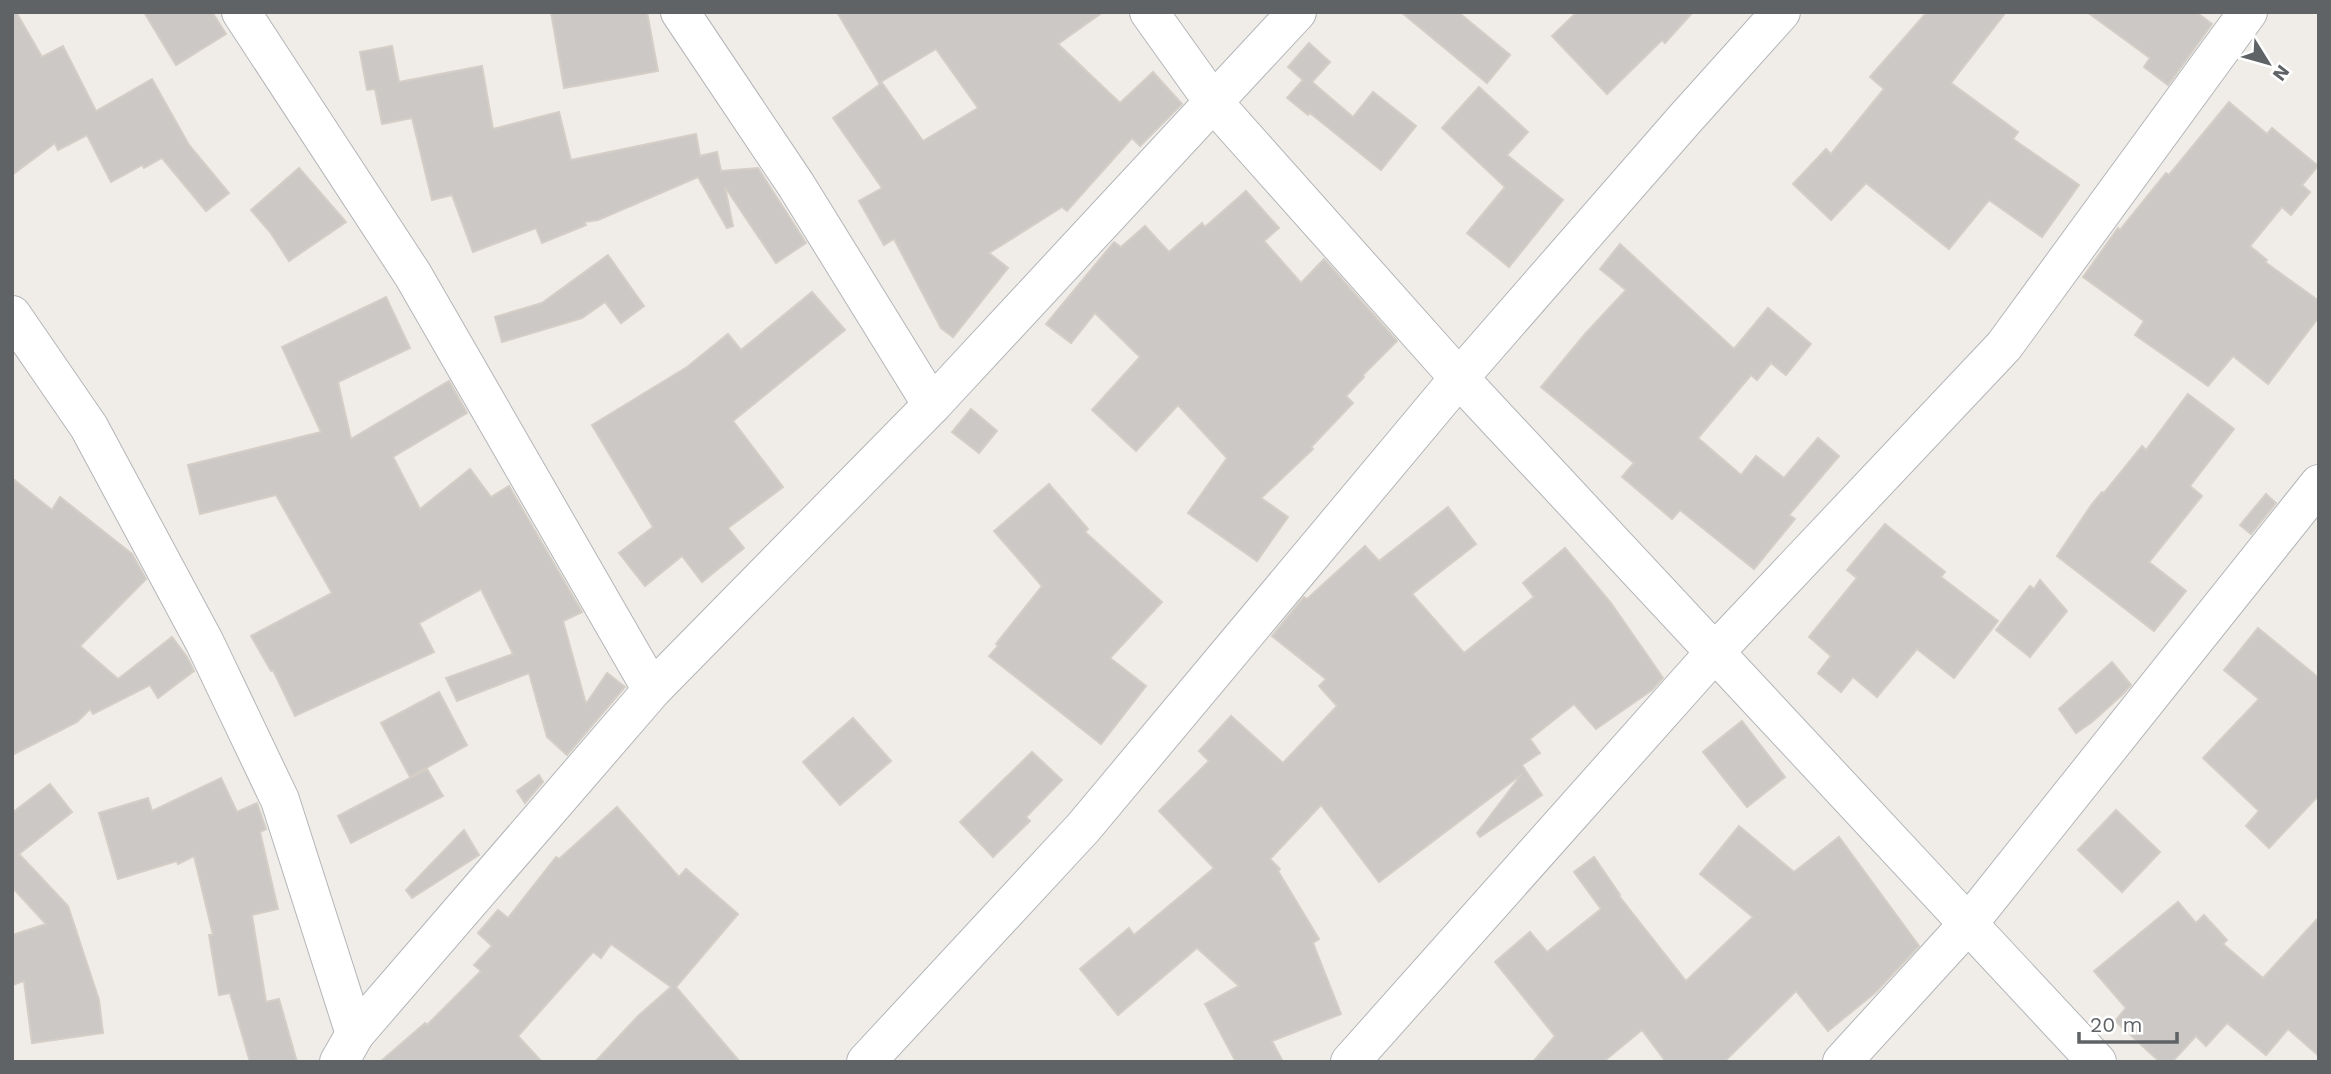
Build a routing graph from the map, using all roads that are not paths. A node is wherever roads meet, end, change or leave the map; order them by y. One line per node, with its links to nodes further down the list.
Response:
1 (241, 12): 13 (street)
2 (680, 12): 10 (street)
3 (1149, 12): 7 (street)
4 (1297, 12): 7 (street)
5 (1781, 12): 9 (street)
6 (2248, 12): 12 (street)
7 (1214, 103): 9 (street); 10 (street)
8 (12, 315): 15 (street)
9 (1459, 378): 12 (street); 16 (street)
10 (932, 405): 13 (street)
11 (2319, 485): 14 (street)
12 (1714, 652): 14 (street); 17 (street)
13 (652, 690): 15 (street)
14 (1968, 924): 18 (street); 19 (street)
15 (347, 1048)
16 (866, 1062)
17 (1350, 1062)
18 (1842, 1062)
19 (2097, 1062)

